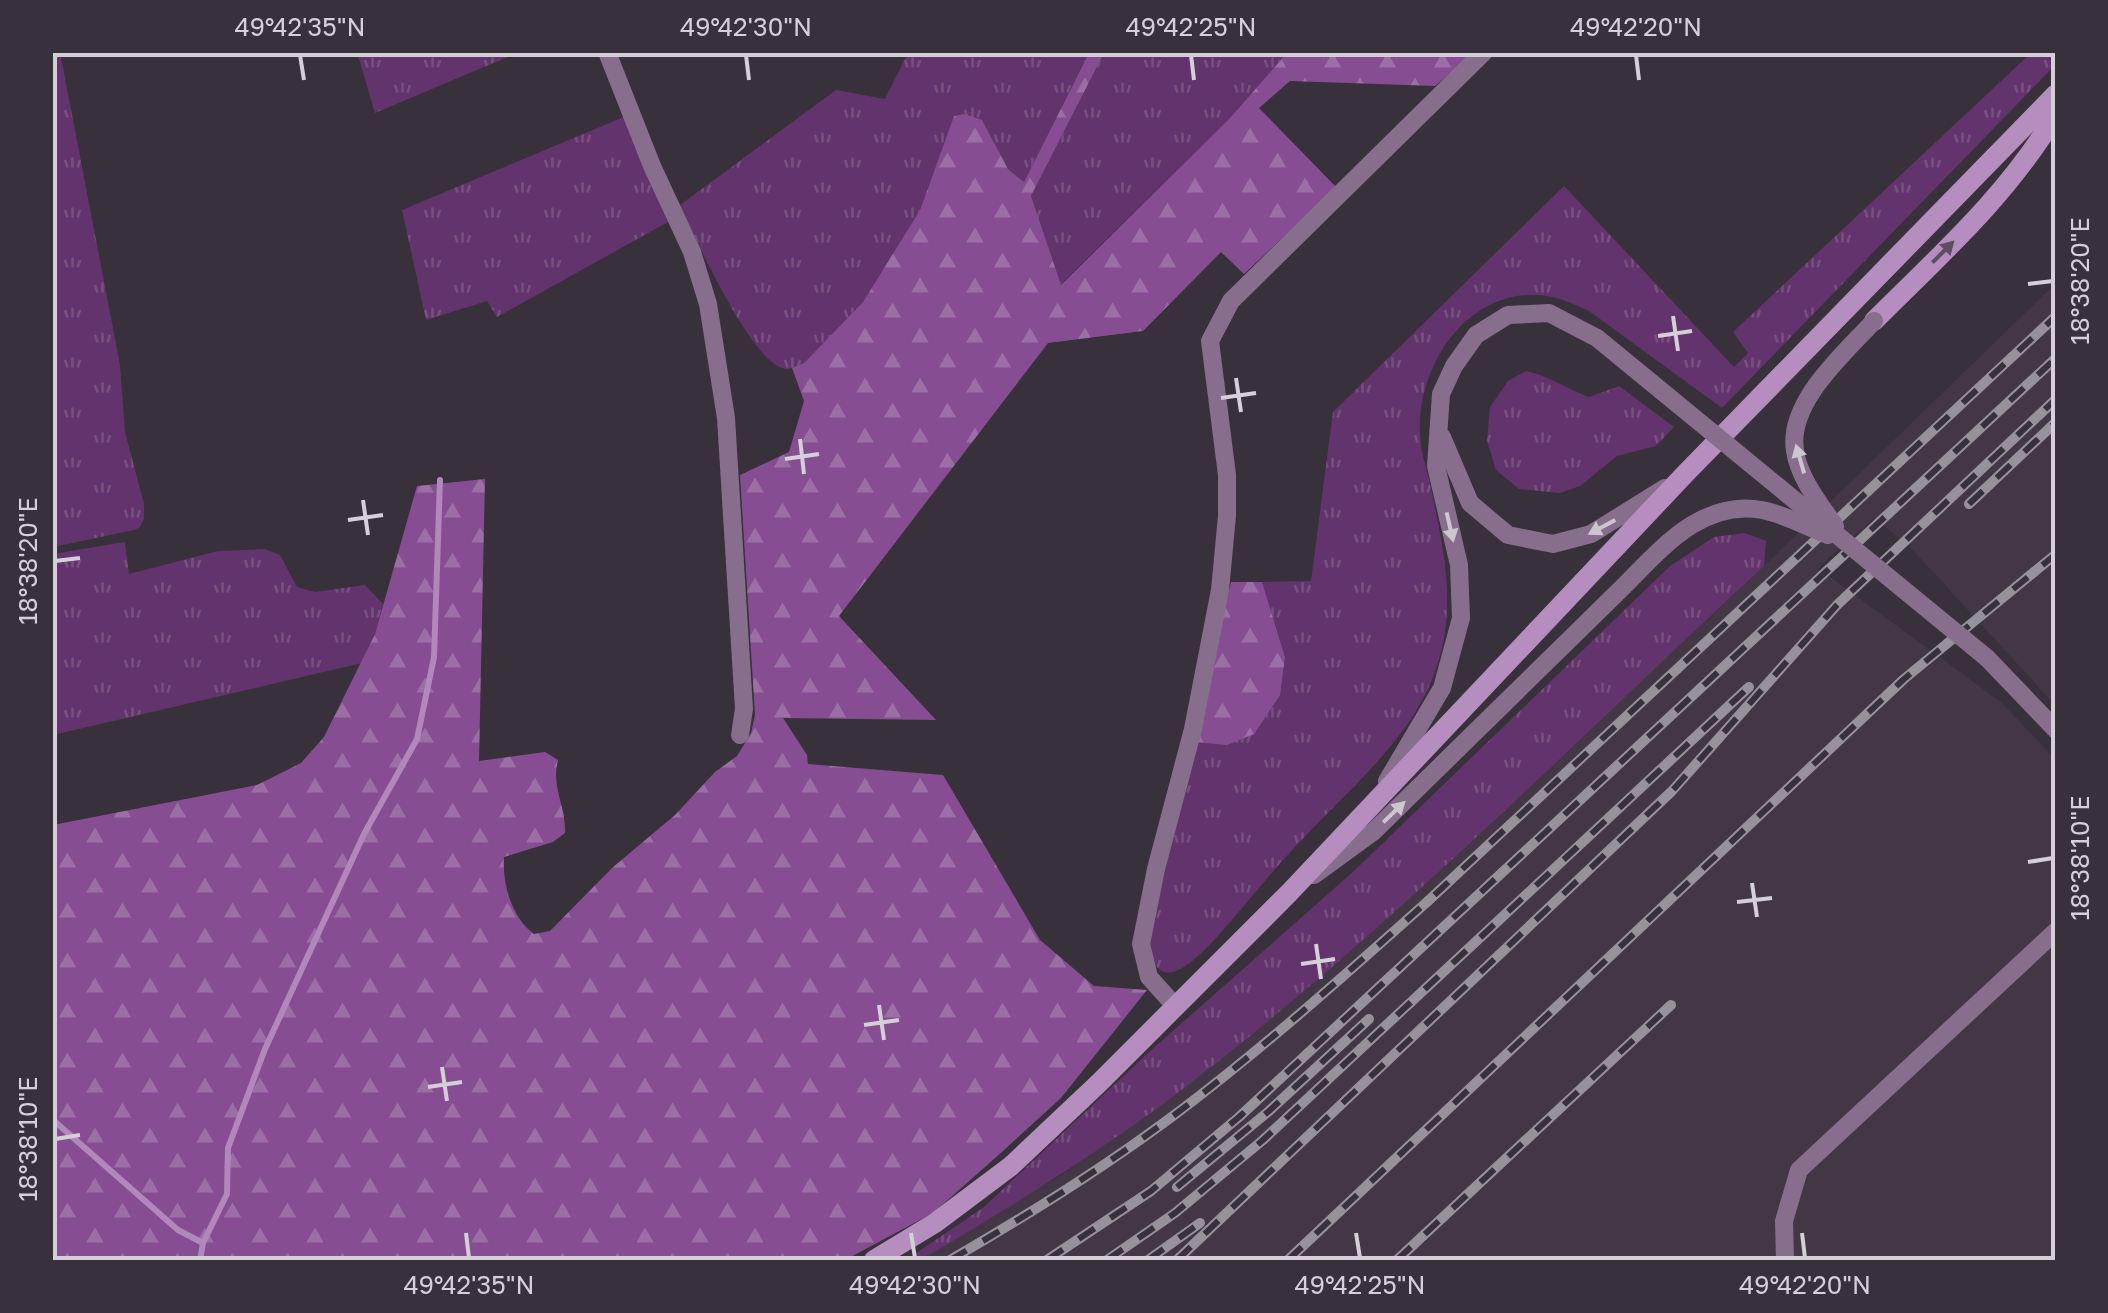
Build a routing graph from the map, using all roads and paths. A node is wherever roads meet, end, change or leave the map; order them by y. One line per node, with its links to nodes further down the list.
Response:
1 (607, 52): 10 (street)
2 (1484, 52): 14 (street)
3 (2056, 94): 7 (main road)
4 (2056, 114): 5 (main road, one-way to 4)
5 (1874, 321): 8 (street, one-way to 5, bridge)
6 (1440, 432): 7 (street, one-way to 6); 8 (street, bridge); 11 (street, one-way to 11)
7 (1684, 475): 11 (main road)
8 (1846, 543): 9 (street, bridge); 12 (street, one-way to 8, bridge)
9 (2056, 730)
10 (740, 735)
11 (1379, 795): 12 (main road)
12 (1289, 893): 14 (main road)
13 (2056, 930): 16 (street)
14 (1176, 1006): 15 (main road)
15 (874, 1260)
16 (1785, 1260)

